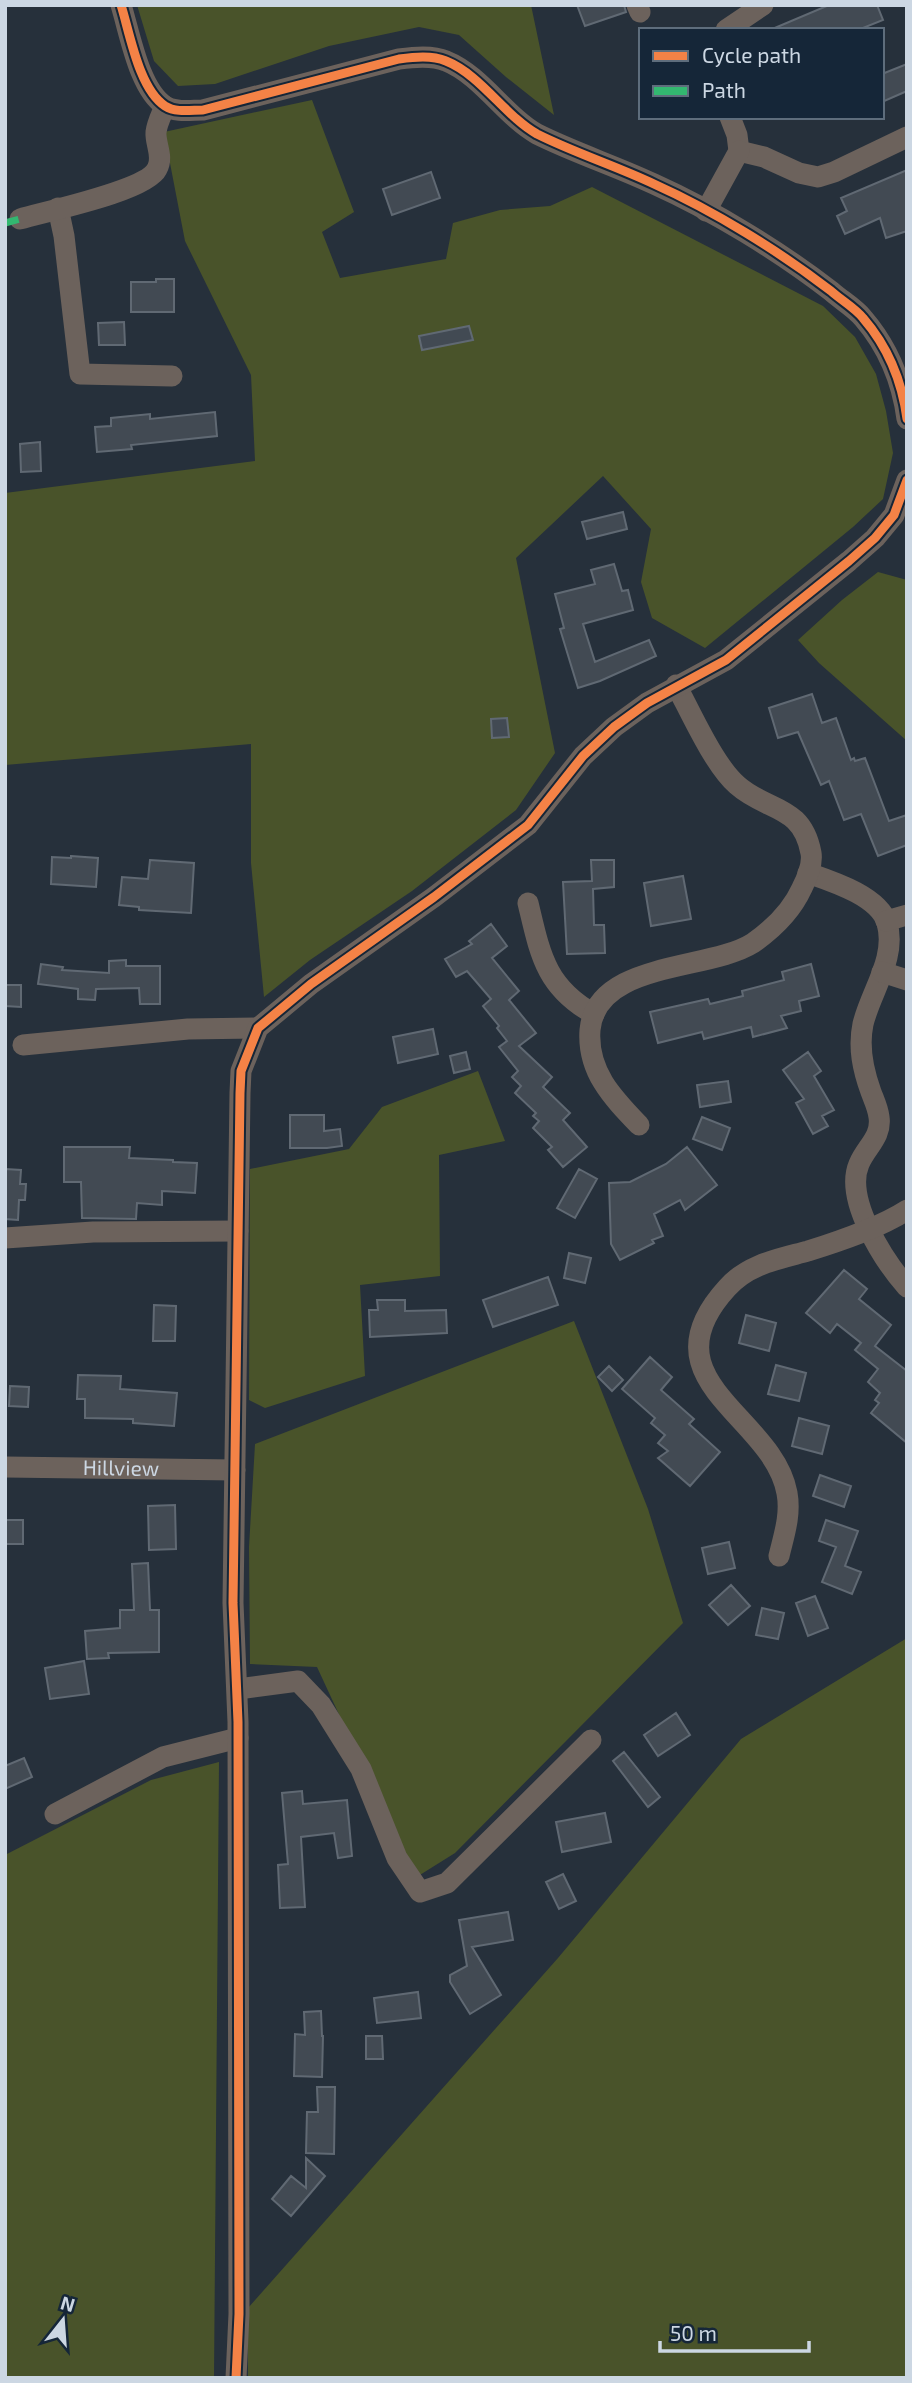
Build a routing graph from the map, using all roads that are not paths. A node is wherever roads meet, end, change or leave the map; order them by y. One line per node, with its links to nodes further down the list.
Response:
1 (121, 5): 4 (street)
2 (763, 5): 3 (street)
3 (729, 28)
4 (165, 106): 8 (street); 9 (street)
5 (731, 119): 7 (street)
6 (907, 137): 7 (street)
7 (739, 151): 9 (street)
8 (58, 208): 10 (street); 11 (street)
9 (706, 211): 12 (street)
10 (20, 219)
11 (172, 376)
12 (907, 419)
13 (907, 480): 14 (street)
14 (901, 518): 15 (street)
15 (676, 685): 16 (street); 22 (street)
16 (808, 873): 18 (street); 21 (street)
17 (528, 903): 21 (street)
18 (897, 918): 19 (street)
19 (882, 972): 20 (street); 26 (street)
20 (907, 980)
21 (594, 1014): 24 (street)
22 (258, 1028): 23 (street); 27 (street)
23 (23, 1045)
24 (639, 1125)
25 (907, 1210): 26 (street)
26 (869, 1229): 29 (street); 32 (street)
27 (238, 1231): 28 (street); 31 (street)
28 (5, 1238)
29 (907, 1287)
30 (5, 1467): 31 (street, Hillview)
31 (235, 1470): 33 (street)
32 (779, 1556)
33 (238, 1689): 34 (street); 35 (street)
34 (238, 1738): 36 (street); 37 (street)
35 (591, 1740)
36 (55, 1814)
37 (236, 2378)

